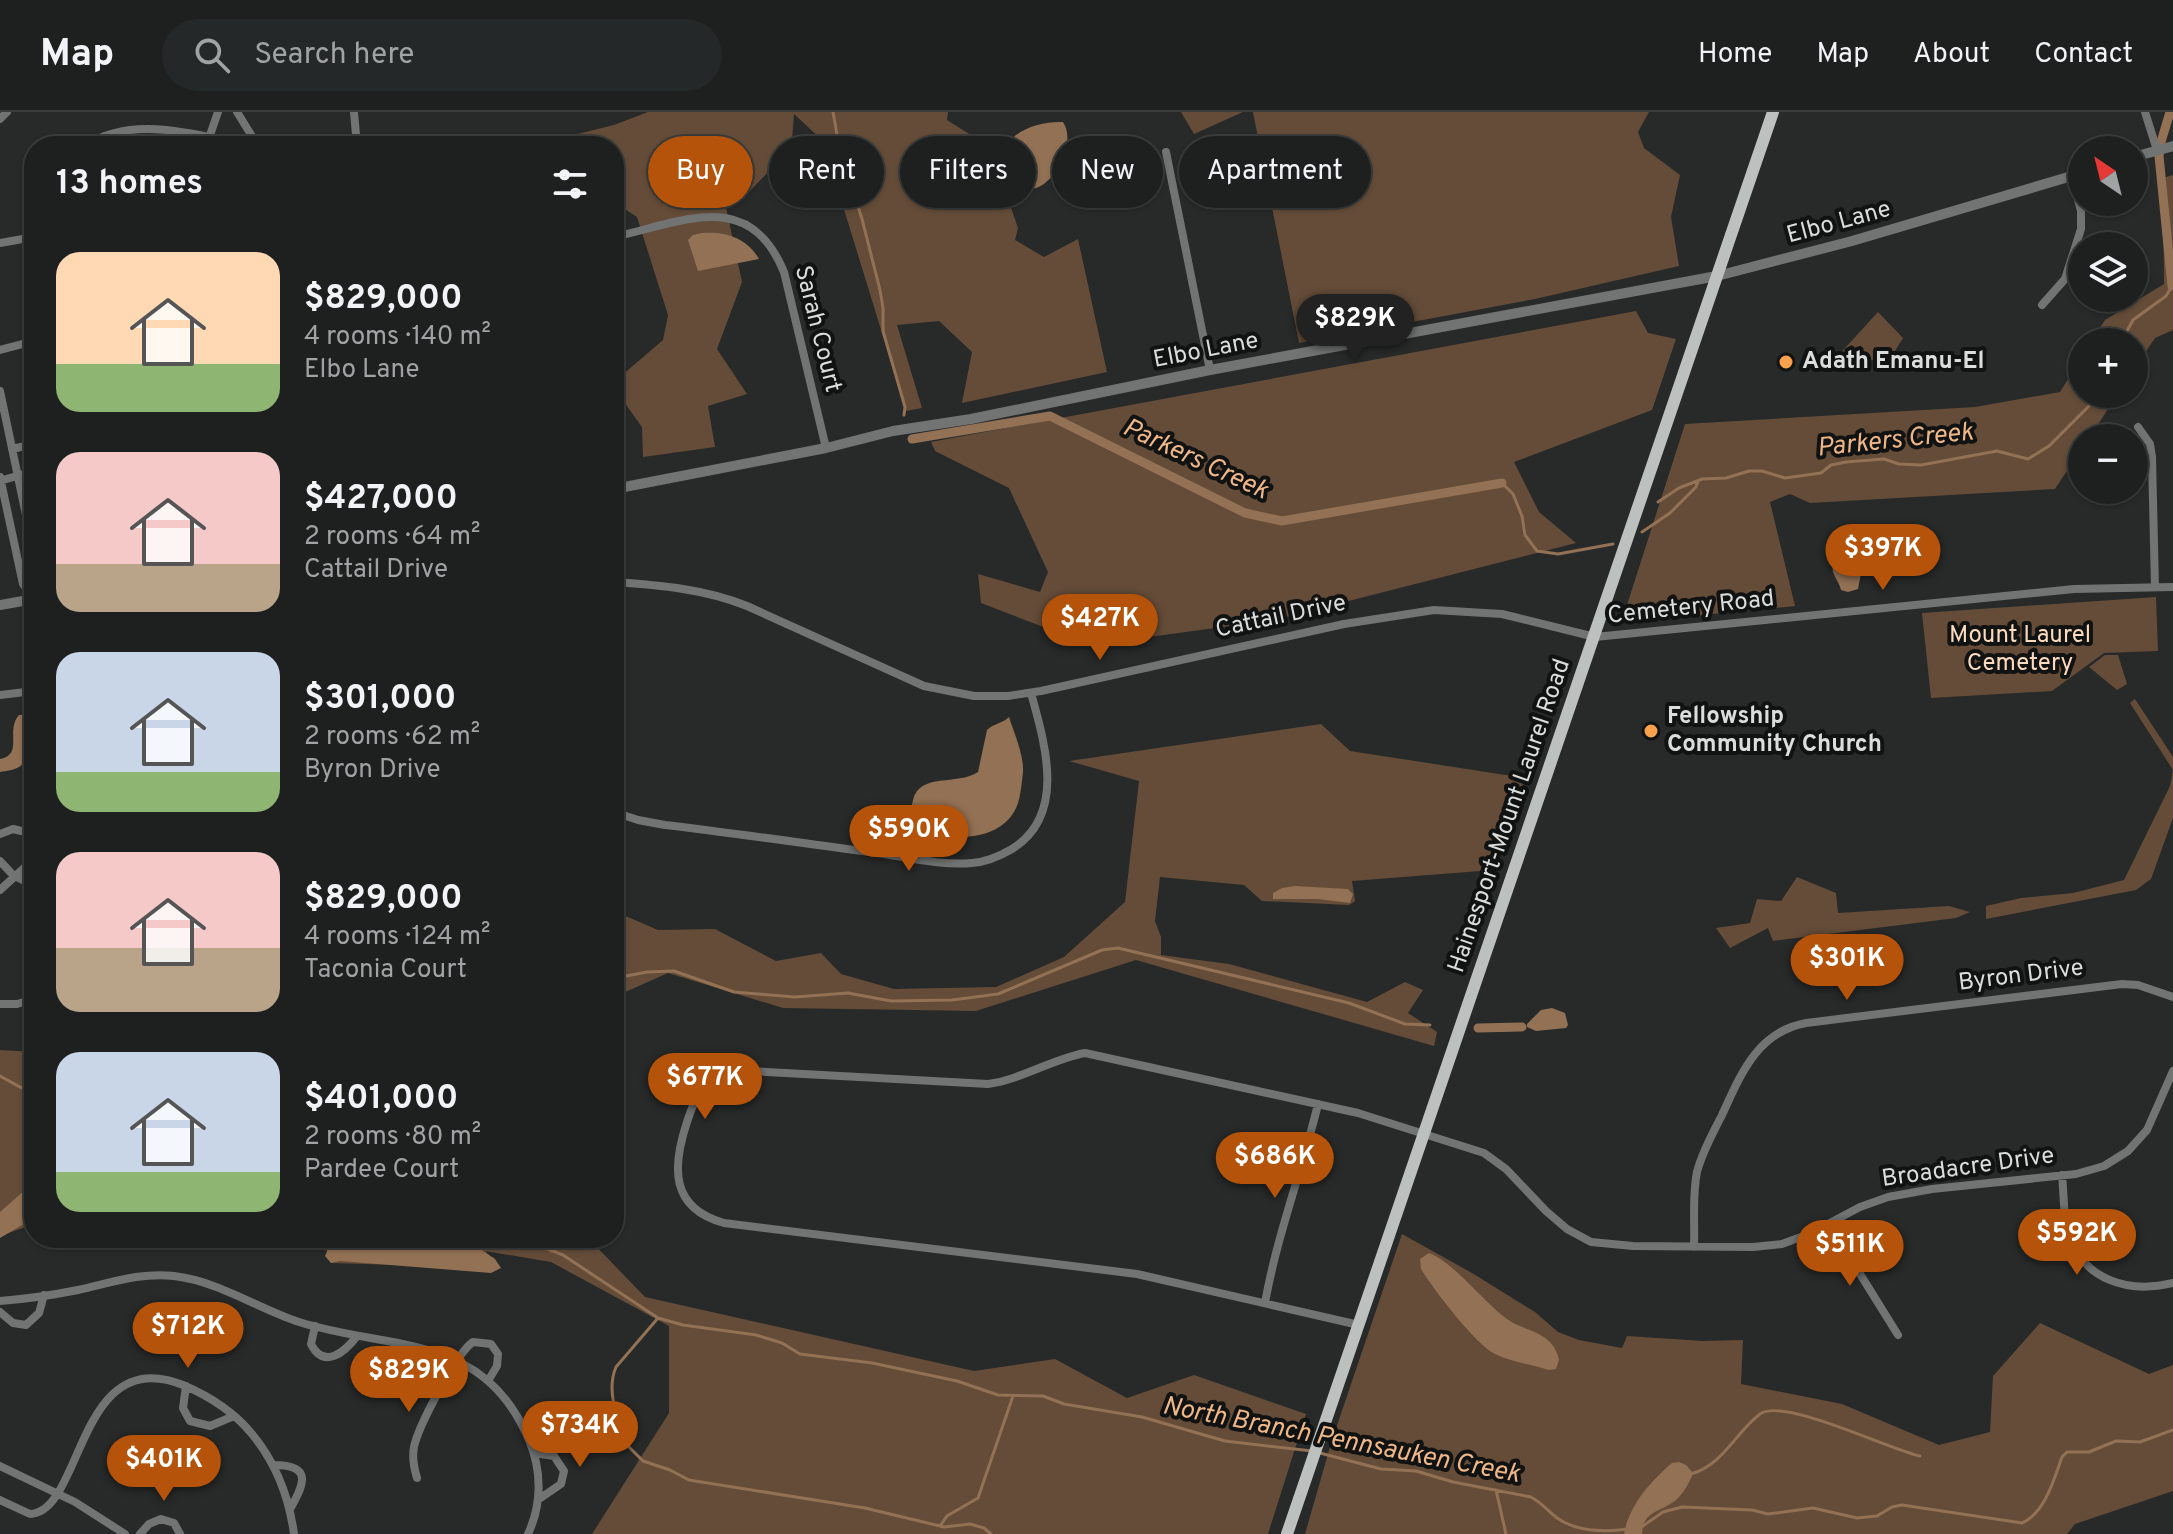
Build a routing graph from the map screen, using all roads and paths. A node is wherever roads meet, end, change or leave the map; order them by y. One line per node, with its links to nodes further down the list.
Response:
1 (7, 112): 7 (street)
2 (218, 112): 10 (street)
3 (237, 112): 11 (street)
4 (354, 112): 12 (street)
5 (1773, 112): 22 (main road, Hainesport-Mount Laurel Road)
6 (2145, 112): 14 (street)
7 (0, 119)
8 (108, 136): 9 (street)
9 (201, 136)
10 (210, 136)
11 (252, 136)
12 (356, 136)
13 (2173, 146): 14 (street)
14 (2157, 150): 16 (street)
15 (1166, 152): 26 (street)
16 (2148, 153)
17 (2068, 177): 22 (street, Elbo Lane)
18 (2081, 216): 23 (street)
19 (624, 235): 30 (street, Sarah Court)
20 (24, 239): 21 (street)
21 (0, 243)
22 (1717, 276): 26 (street, Elbo Lane); 43 (main road, Hainesport-Mount Laurel Road)
23 (2042, 305)
24 (24, 344): 25 (street)
25 (0, 350)
26 (1210, 370): 30 (street, Elbo Lane)
27 (0, 391): 31 (street)
28 (2148, 441): 39 (street)
29 (24, 446): 31 (street)
30 (826, 448): 35 (street, Elbo Lane)
31 (12, 449): 33 (street)
32 (24, 475): 33 (street)
33 (18, 477): 34 (street); 36 (street)
34 (0, 480): 38 (street)
35 (624, 487)
36 (24, 506)
37 (624, 583): 45 (street, Cattail Drive)
38 (24, 585)
39 (2155, 587): 40 (street, Cemetery Road); 43 (street, Cemetery Road)
40 (2173, 587)
41 (24, 600): 42 (street)
42 (0, 605)
43 (1595, 637): 45 (street, Cattail Drive); 60 (main road, Hainesport-Mount Laurel Road)
44 (24, 692): 46 (street)
45 (1031, 693): 47 (street)
46 (0, 695)
47 (624, 815)
48 (24, 832): 49 (street)
49 (0, 834)
50 (0, 861): 52 (street)
51 (24, 870): 52 (street)
52 (17, 878): 53 (street); 54 (street)
53 (24, 881)
54 (0, 890)
55 (2173, 997): 63 (street, Byron Drive)
56 (24, 1002): 57 (street)
57 (0, 1004)
58 (2173, 1071): 61 (street, Broadacre Drive)
59 (1318, 1104): 60 (street, Broadacre Drive); 67 (street); 67 (street, Broadacre Drive)
60 (1425, 1134): 63 (street, Broadacre Drive); 69 (main road, Hainesport-Mount Laurel Road)
61 (2062, 1175): 62 (street, Broadacre Drive); 64 (street)
62 (1829, 1224): 63 (street, Broadacre Drive); 71 (street)
63 (1694, 1247)
64 (2173, 1283)
65 (44, 1295): 66 (street); 68 (street); 70 (street)
66 (0, 1301)
67 (1265, 1303): 69 (street, Broadacre Drive)
68 (0, 1312)
69 (1359, 1325): 90 (main road, Hainesport-Mount Laurel Road)
70 (315, 1326): 72 (street); 72 (street)
71 (1898, 1335)
72 (357, 1336): 73 (street)
73 (457, 1360): 74 (street); 74 (street); 80 (street)
74 (488, 1381): 77 (street)
75 (186, 1386): 76 (street); 76 (street); 81 (street)
76 (234, 1416): 78 (street)
77 (534, 1453): 82 (street); 82 (street)
78 (274, 1465): 84 (street); 84 (street)
79 (0, 1466): 81 (street)
80 (417, 1478)
81 (58, 1494): 83 (street); 85 (street)
82 (539, 1499): 89 (street)
83 (0, 1500)
84 (290, 1510): 88 (street)
85 (125, 1534)
86 (140, 1534): 87 (street)
87 (180, 1534)
88 (294, 1534)
89 (528, 1534)
90 (1287, 1534)

